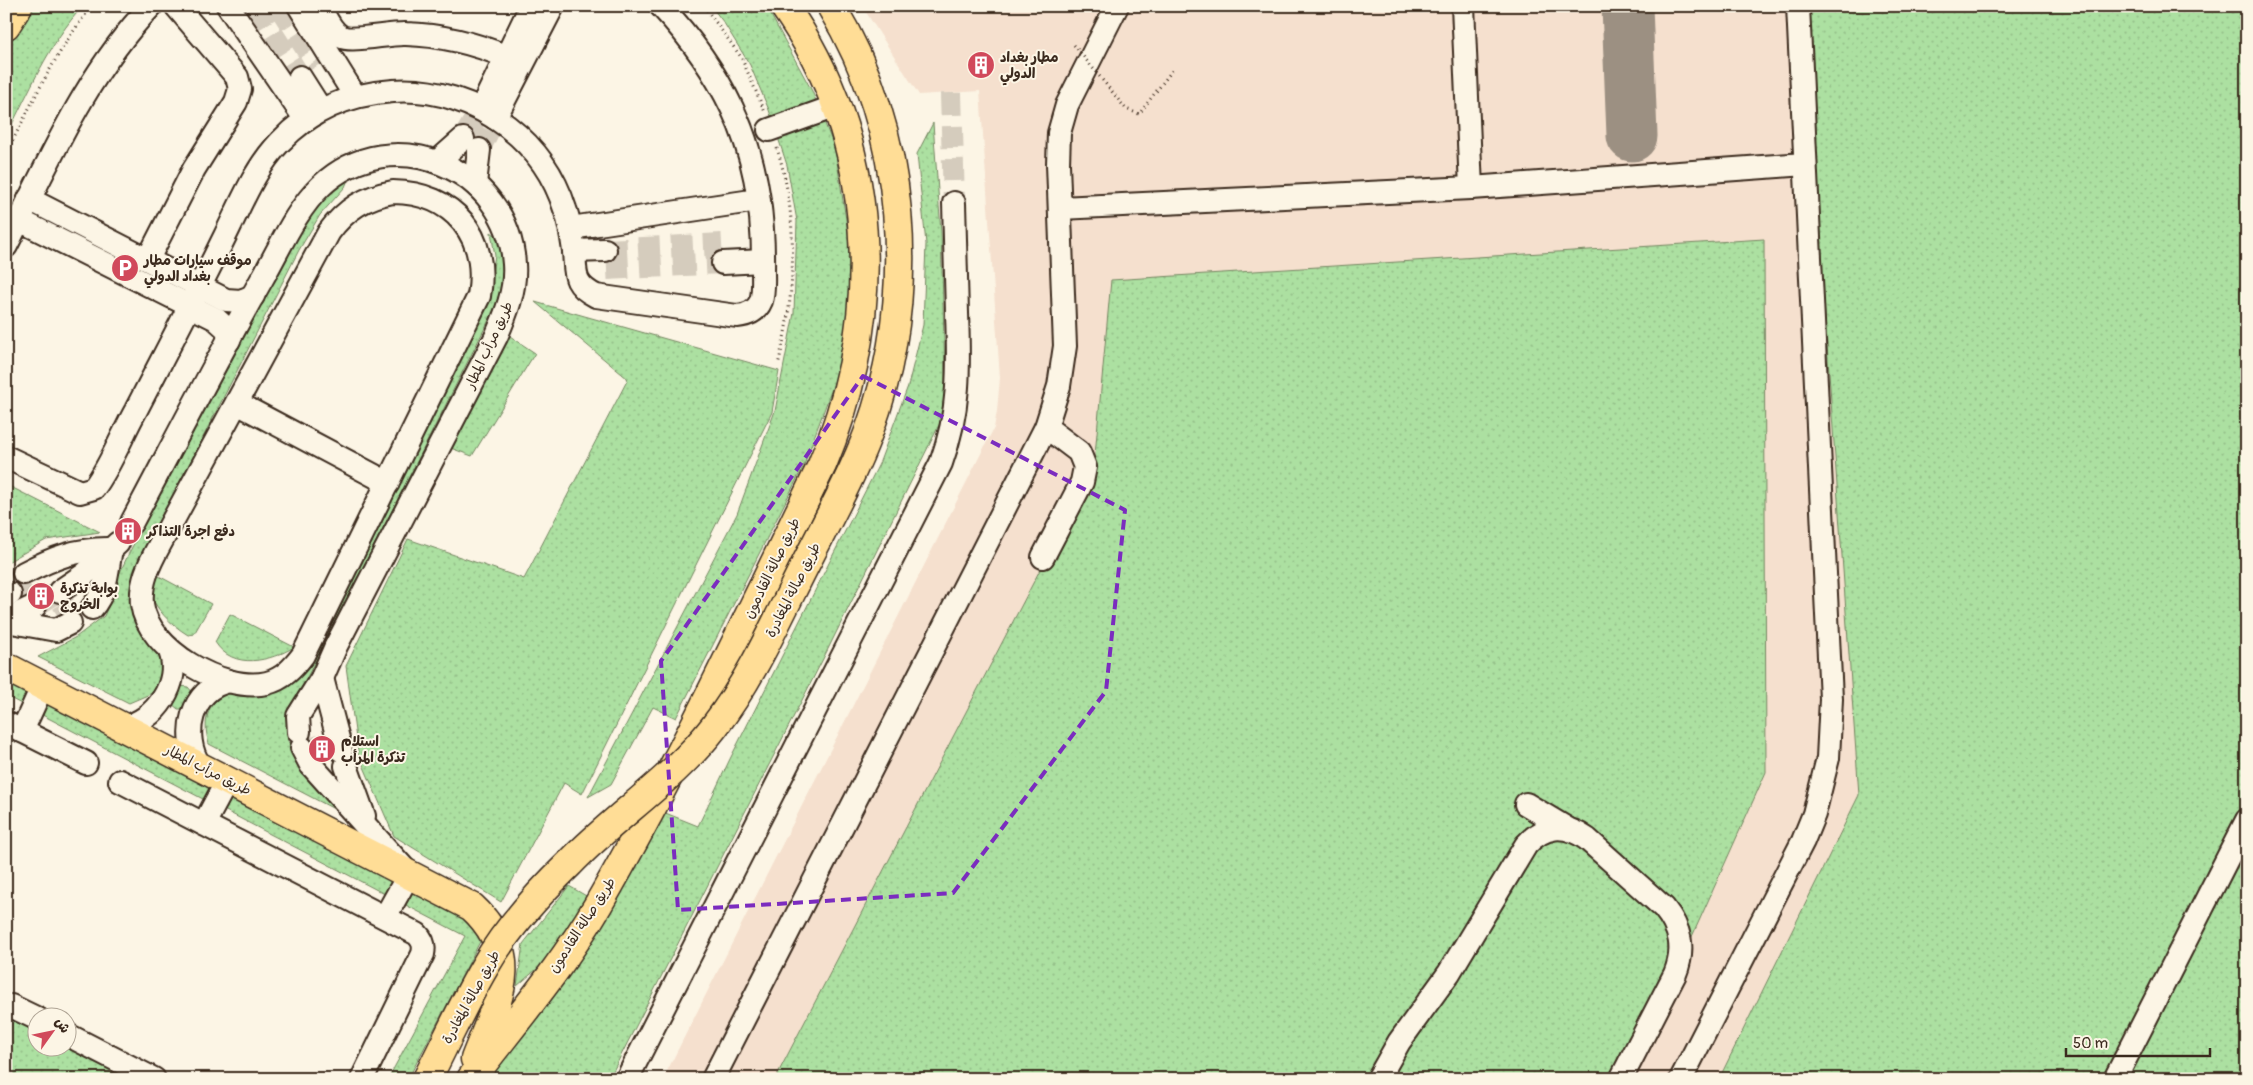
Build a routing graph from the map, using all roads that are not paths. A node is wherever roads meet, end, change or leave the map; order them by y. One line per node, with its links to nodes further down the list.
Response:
1 (18, 6): 15 (main road)
2 (151, 6): 27 (lane)
3 (176, 6): 36 (lane)
4 (228, 6): 21 (lane)
5 (299, 6): 18 (lane)
6 (319, 6): 16 (lane)
7 (531, 6): 16 (lane)
8 (553, 6): 20 (lane)
9 (661, 6): 28 (lane)
10 (784, 6): 19 (main road, طريق صالة القادمون)
11 (830, 6): 75 (main road, طريق صالة المغادرة, bridge)
12 (1117, 6): 30 (lane)
13 (1463, 6): 26 (lane)
14 (1798, 6): 24 (lane)
15 (6, 25)
16 (507, 57): 20 (lane)
17 (300, 77): 21 (lane)
18 (355, 96): 20 (lane); 21 (lane)
19 (836, 106): 22 (lane); 77 (main road, طريق صالة القادمون)
20 (488, 114): 32 (lane)
21 (313, 115): 39 (lane)
22 (769, 130)
23 (437, 162): 25 (lane, طريق مرأب المطار); 25 (lane); 40 (lane, طريق مرأب المطار)
24 (1805, 164): 26 (lane); 82 (lane)
25 (475, 184): 52 (lane, طريق مرأب المطار)
26 (1471, 188): 30 (lane)
27 (29, 200): 31 (lane); 36 (lane)
28 (758, 200): 32 (lane); 37 (lane)
29 (954, 203): 78 (lane)
30 (1060, 208): 44 (lane)
31 (20, 220): 33 (lane); 41 (lane)
32 (570, 228): 35 (lane)
33 (6, 246)
34 (606, 250): 35 (lane)
35 (574, 251): 37 (lane)
36 (148, 259): 39 (lane)
37 (763, 261): 38 (lane)
38 (723, 263)
39 (200, 286): 40 (lane); 41 (lane)
40 (253, 296): 42 (lane, طريق مرأب المطار)
41 (190, 307): 42 (lane); 45 (lane)
42 (229, 340): 47 (lane, طريق مرأب المطار)
43 (237, 403): 46 (lane); 46 (lane); 50 (lane)
44 (1046, 427): 48 (lane); 79 (lane)
45 (6, 457)
46 (388, 483): 53 (lane)
47 (121, 536): 49 (lane, طريق مرأب المطار); 49 (lane); 49 (lane)
48 (1042, 557)
49 (59, 591)
50 (170, 651): 53 (lane); 56 (lane)
51 (6, 667): 54 (main road, طريق مرأب المطار)
52 (322, 678): 57 (lane); 57 (lane, طريق مرأب المطار)
53 (229, 681): 59 (lane)
54 (43, 685): 55 (lane); 56 (main road, طريق مرأب المطار)
55 (14, 727): 58 (lane)
56 (123, 727): 59 (main road, طريق مرأب المطار)
57 (322, 749): 62 (lane); 62 (lane, طريق مرأب المطار); 66 (lane)
58 (86, 764)
59 (200, 766): 60 (main road, طريق مرأب المطار)
60 (227, 780): 65 (lane); 68 (main road, طريق مرأب المطار)
61 (120, 781): 65 (lane)
62 (347, 804): 66 (lane, طريق مرأب المطار)
63 (1526, 804): 67 (lane)
64 (2247, 820): 83 (lane)
65 (204, 824): 69 (lane)
66 (368, 826): 68 (lane, طريق مرأب المطار)
67 (1566, 828): 80 (lane); 81 (lane)
68 (409, 874): 69 (lane); 76 (main road, طريق مرأب المطار)
69 (385, 917): 74 (lane)
70 (11, 1006): 71 (lane)
71 (28, 1014)
72 (78, 1040): 73 (lane)
73 (154, 1079)
74 (362, 1079)
75 (427, 1079)
76 (467, 1079)
77 (471, 1079)
78 (627, 1079)
79 (713, 1079)
80 (1378, 1079)
81 (1621, 1079)
82 (1681, 1079)
83 (2115, 1079)

